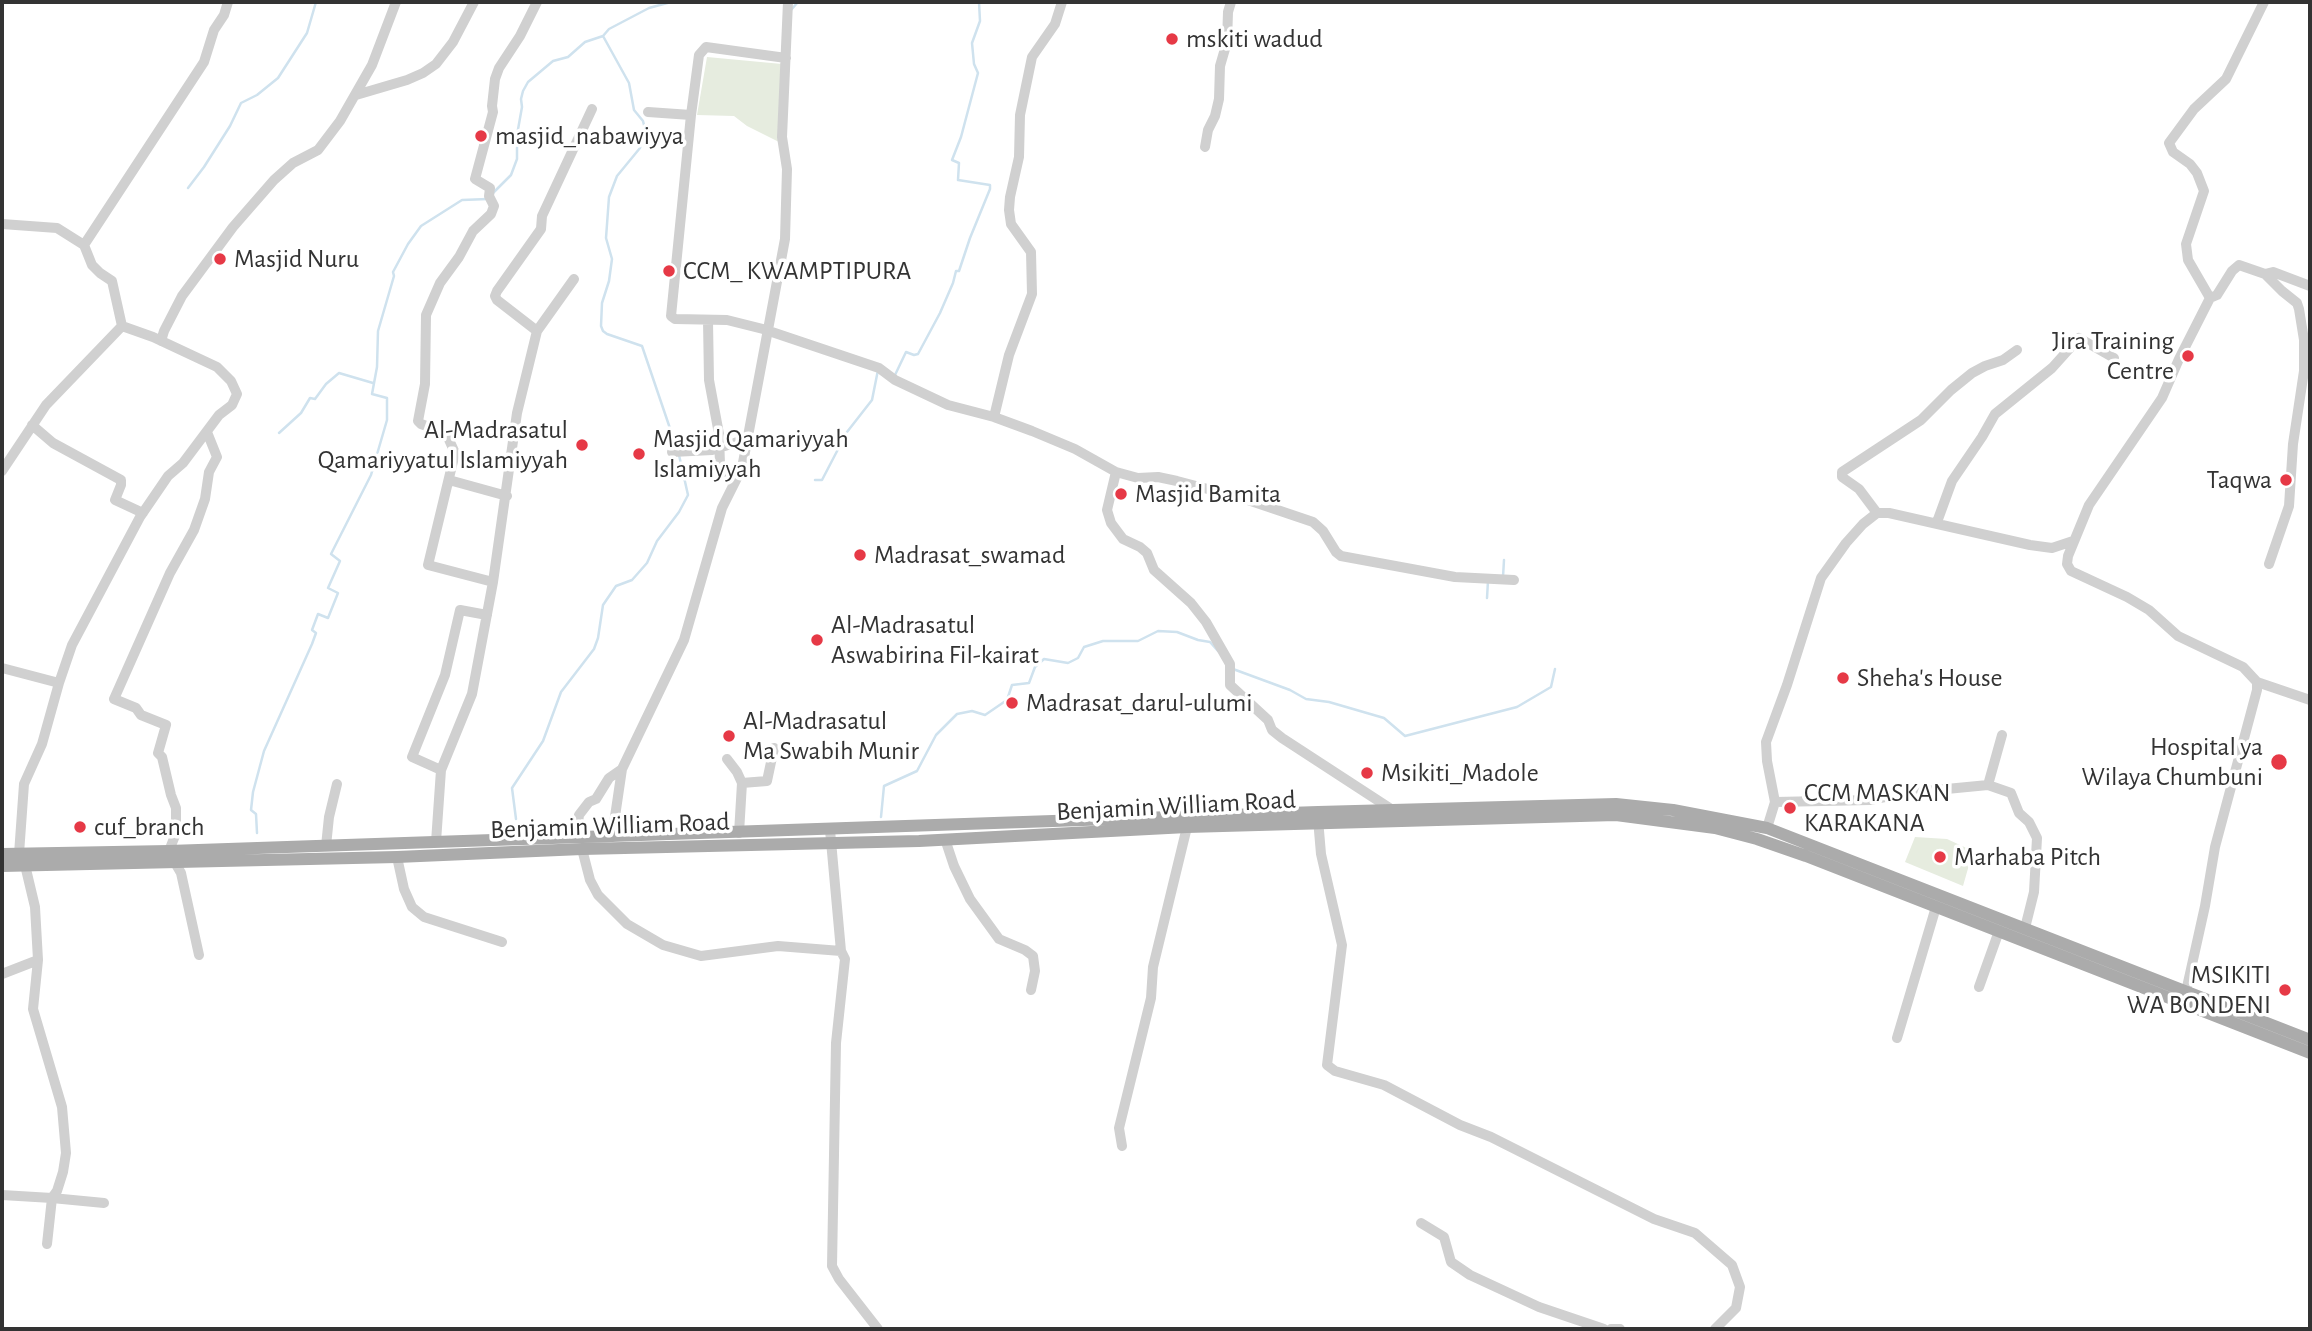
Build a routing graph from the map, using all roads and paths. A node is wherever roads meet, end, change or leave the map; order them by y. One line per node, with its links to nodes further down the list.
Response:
1 (228, 2): 16 (street)
2 (397, 2): 10 (street)
3 (474, 2): 10 (street)
4 (537, 2): 40 (street)
5 (788, 2): 9 (street)
6 (1062, 2): 32 (street)
7 (1231, 2): 14 (street)
8 (2264, 2): 20 (street)
9 (786, 58): 13 (street); 24 (street)
10 (356, 95): 25 (street)
11 (592, 109): 23 (street)
12 (648, 112): 13 (street)
13 (691, 115): 21 (street)
14 (1205, 147)
15 (2, 224): 16 (street)
16 (84, 246): 22 (street)
17 (2265, 274): 19 (street); 20 (street); 27 (street)
18 (574, 279): 23 (street)
19 (2310, 286)
20 (2210, 298): 46 (street)
21 (708, 321): 24 (street); 36 (street)
22 (122, 326): 25 (street); 33 (street)
23 (537, 331): 42 (street)
24 (768, 331): 32 (street); 35 (street)
25 (161, 341): 34 (street)
26 (2017, 350): 44 (street)
27 (2307, 354): 29 (street)
28 (2114, 358): 45 (street)
29 (2306, 395): 30 (street)
30 (2298, 414): 31 (street); 47 (street)
31 (2310, 416)
32 (994, 417): 39 (street)
33 (32, 425): 38 (street); 43 (street)
34 (207, 432): 43 (street); 76 (street)
35 (747, 439): 36 (street); 41 (street)
36 (720, 447): 37 (street); 41 (street)
37 (672, 452)
38 (2, 471)
39 (1116, 472): 48 (street); 64 (street)
40 (449, 480): 42 (street); 49 (street)
41 (734, 484): 58 (street)
42 (506, 496): 49 (street)
43 (143, 513): 53 (street)
44 (1877, 513): 45 (street); 63 (street)
45 (1937, 522): 46 (street)
46 (2073, 541): 52 (street)
47 (2269, 564)
48 (1514, 580)
49 (493, 582): 50 (street)
50 (487, 615): 59 (street); 59 (street)
51 (2, 668): 53 (street)
52 (2257, 682): 54 (street); 90 (street)
53 (59, 683): 78 (street)
54 (2310, 700)
55 (2002, 735): 62 (street)
56 (774, 748): 60 (street)
57 (727, 759): 60 (street)
58 (622, 769): 70 (street); 73 (street)
59 (440, 770): 72 (street)
60 (742, 783): 68 (street)
61 (337, 784): 74 (street)
62 (1988, 785): 63 (street); 81 (street)
63 (1775, 802): 67 (street)
64 (1394, 810): 65 (main road, Benjamin William Road); 67 (main road, Benjamin William Road)
65 (1318, 817): 66 (main road, Benjamin William Road); 69 (main road, Benjamin William Road); 80 (main road, Benjamin William Road); 103 (street)
66 (1187, 827): 71 (main road, Benjamin William Road); 93 (street)
67 (1767, 828): 81 (main road, Benjamin William Road)
68 (739, 833): 69 (main road, Benjamin William Road); 70 (main road, Benjamin William Road)
69 (830, 836): 71 (main road, Benjamin William Road); 73 (main road, Benjamin William Road); 84 (street)
70 (612, 837): 73 (main road, Benjamin William Road)
71 (946, 839): 89 (street)
72 (436, 842): 73 (main road, Benjamin William Road); 74 (main road, Benjamin William Road)
73 (579, 843): 77 (main road, Benjamin William Road); 84 (street)
74 (326, 846): 76 (main road, Benjamin William Road)
75 (2, 854): 78 (main road, Benjamin William Road)
76 (171, 856): 77 (main road, Benjamin William Road); 78 (main road, Benjamin William Road); 85 (street)
77 (397, 857): 83 (street)
78 (22, 859): 79 (main road, Benjamin William Road); 86 (street)
79 (2, 866)
80 (1936, 907): 82 (main road, Benjamin William Road); 91 (street)
81 (2025, 928): 90 (main road, Benjamin William Road)
82 (1999, 931): 88 (street); 90 (main road, Benjamin William Road)
83 (502, 942)
84 (841, 951): 99 (street)
85 (199, 955)
86 (38, 960): 87 (street); 95 (street)
87 (2, 974)
88 (1979, 987)
89 (1031, 990)
90 (2185, 997): 92 (main road, Benjamin William Road)
91 (1897, 1038)
92 (2310, 1051)
93 (1122, 1146)
94 (2, 1195): 95 (street)
95 (52, 1198): 96 (street); 98 (street)
96 (104, 1203)
97 (1421, 1223): 100 (street)
98 (47, 1244)
99 (878, 1329)
100 (1604, 1329)
101 (1611, 1329): 102 (street)
102 (1620, 1329)
103 (1715, 1329)

